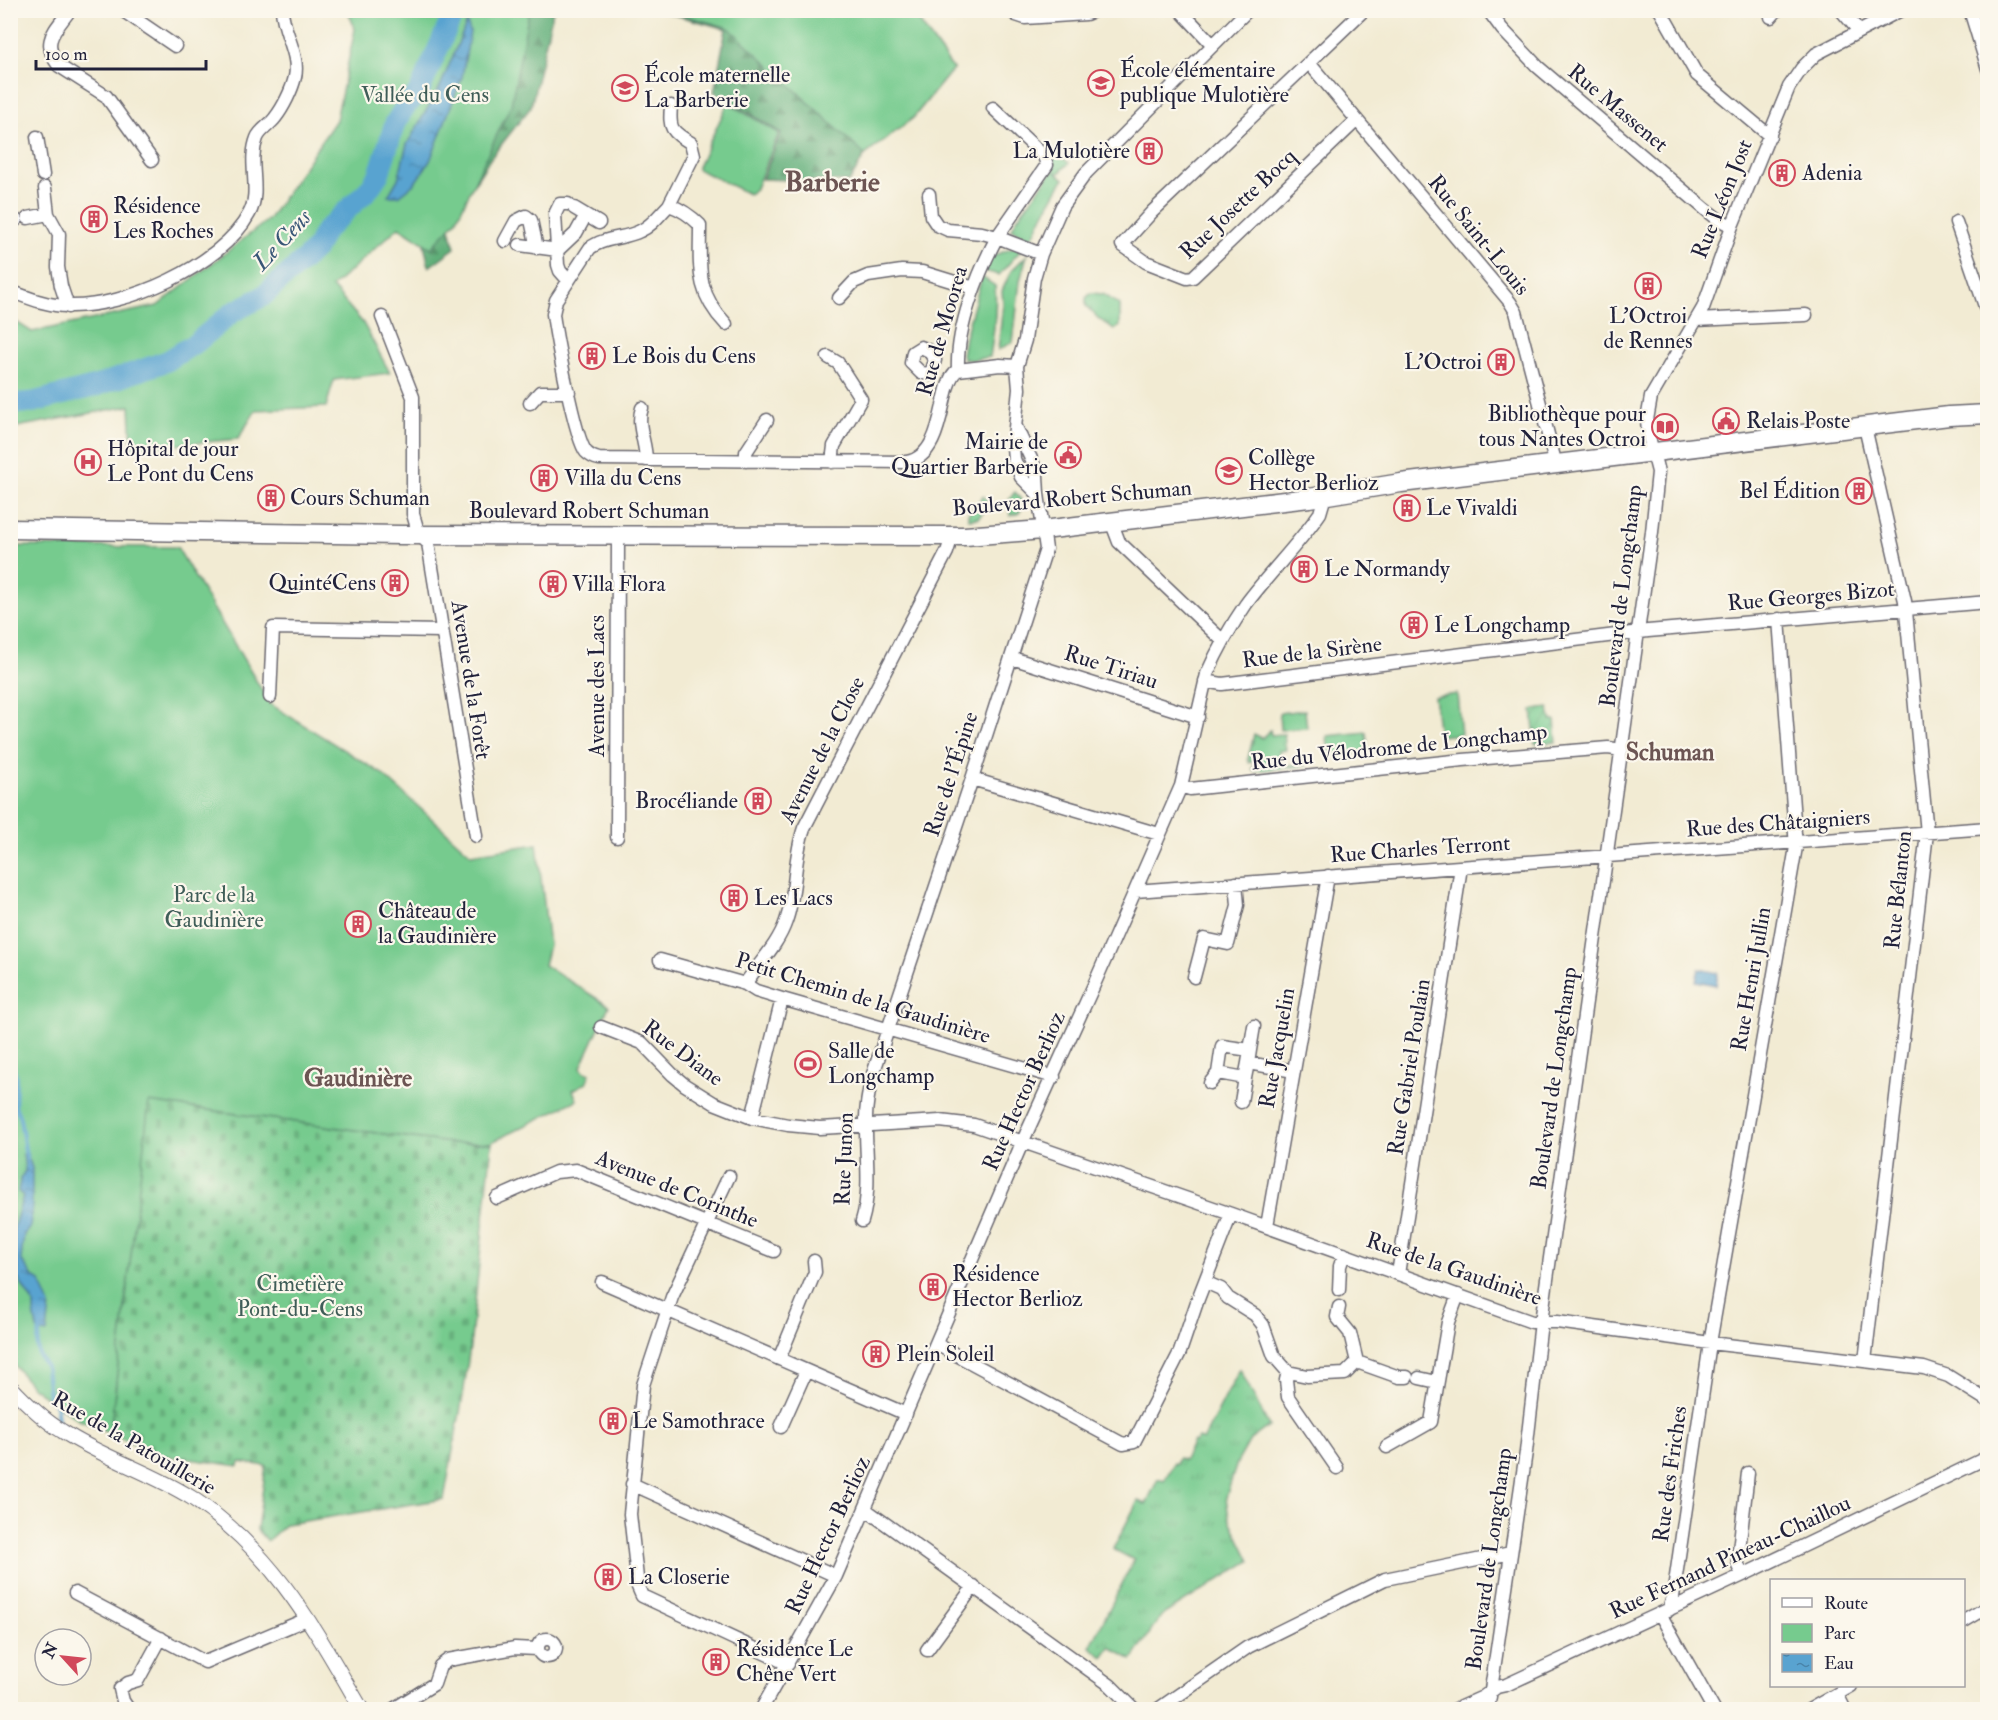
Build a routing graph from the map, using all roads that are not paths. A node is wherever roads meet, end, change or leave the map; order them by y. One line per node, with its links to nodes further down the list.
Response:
1 (70, 10): 24 (street)
2 (122, 10): 16 (street)
3 (282, 10): 43 (street)
4 (1010, 10): 5 (street)
5 (1096, 10)
6 (1180, 10): 15 (street)
7 (1248, 10): 15 (street)
8 (1364, 10): 18 (street)
9 (1488, 10): 32 (street, Rue Massenet)
10 (1660, 10): 22 (street)
11 (1841, 10): 14 (street)
12 (1901, 10): 14 (street, Rue Léon Jost)
13 (1970, 10): 17 (street)
14 (1859, 31): 22 (street, Rue Léon Jost)
15 (1213, 45): 38 (street)
16 (175, 46)
17 (1986, 61)
18 (1309, 63): 21 (street, Rue Saint-Louis); 21 (street, Rue Josette Bocq)
19 (671, 106): 26 (street, Rue de Moorea)
20 (993, 108): 33 (street, Rue de Moorea)
21 (1357, 120): 64 (street, Rue Saint-Louis)
22 (1770, 136): 32 (street, Rue Léon Jost)
23 (36, 137): 27 (street)
24 (153, 160)
25 (929, 194): 33 (street)
26 (669, 205): 39 (street, Rue de Moorea); 48 (street)
27 (48, 214): 29 (street); 43 (street)
28 (586, 215): 31 (street); 37 (street); 37 (street)
29 (18, 219)
30 (1956, 222): 45 (street)
31 (599, 223)
32 (1732, 226): 47 (street, Rue Léon Jost)
33 (998, 237): 38 (street); 40 (street, Rue de Moorea)
34 (505, 240): 36 (street)
35 (520, 245): 36 (street)
36 (537, 248): 37 (street)
37 (558, 250): 39 (street)
38 (1041, 254): 50 (street)
39 (568, 280): 53 (street, Rue de Moorea)
40 (974, 288): 42 (street); 52 (street, Rue de Moorea)
41 (10, 291): 43 (street)
42 (839, 298)
43 (68, 306)
44 (1806, 315): 47 (street)
45 (1988, 315)
46 (382, 317): 71 (street, Avenue de la Forêt)
47 (1696, 320): 60 (street, Rue Léon Jost)
48 (726, 324)
49 (828, 357): 63 (street)
50 (1017, 366): 52 (street); 58 (street)
51 (934, 368): 52 (street)
52 (954, 374): 63 (street, Rue de Moorea)
53 (569, 392): 54 (street); 61 (street, Rue de Moorea)
54 (530, 403)
55 (642, 408): 61 (street)
56 (1988, 414): 59 (main road, Boulevard Robert Schuman)
57 (767, 420): 62 (street)
58 (1016, 427): 65 (street, Rue de l'Épine); 65 (street)
59 (1865, 427): 60 (main road, Boulevard Robert Schuman); 74 (street, Rue Bélanton)
60 (1653, 452): 64 (main road, Boulevard Robert Schuman); 77 (street, Boulevard de Longchamp)
61 (646, 460): 62 (street, Rue de Moorea)
62 (746, 461): 63 (street, Rue de Moorea)
63 (832, 462)
64 (1556, 465): 66 (main road, Boulevard Robert Schuman)
65 (1038, 494): 69 (street, Rue de l'Épine)
66 (1325, 496): 67 (main road, Boulevard Robert Schuman); 78 (street, Rue Hector Berlioz)
67 (1111, 520): 69 (main road, Boulevard Robert Schuman); 78 (street)
68 (10, 529): 71 (main road, Boulevard Robert Schuman)
69 (1043, 530): 72 (main road, Boulevard Robert Schuman); 79 (street, Rue de l'Épine)
70 (618, 534): 71 (main road, Boulevard Robert Schuman); 72 (main road, Boulevard Robert Schuman); 90 (street, Avenue des Lacs)
71 (419, 535): 76 (street, Avenue de la Forêt)
72 (952, 536): 99 (street, Avenue de la Close)
73 (1988, 602): 74 (street, Rue Georges Bizot)
74 (1906, 609): 75 (street, Rue Georges Bizot); 87 (street, Rue Bélanton)
75 (1779, 619): 77 (street, Rue Georges Bizot); 91 (street, Rue Henri Jullin)
76 (441, 631): 81 (street); 89 (street, Avenue de la Forêt)
77 (1638, 633): 80 (street, Rue de la Sirène); 83 (street, Boulevard de Longchamp)
78 (1223, 641): 80 (street, Rue Hector Berlioz)
79 (1012, 658): 82 (street, Rue Tiriau); 84 (street, Rue de l'Épine)
80 (1205, 681): 82 (street, Rue Hector Berlioz)
81 (270, 697)
82 (1198, 717): 85 (street, Rue Hector Berlioz)
83 (1622, 750): 85 (street, Rue du Vélodrome de Longchamp); 92 (street, Boulevard de Longchamp)
84 (972, 778): 88 (street); 103 (street, Rue de l'Épine)
85 (1180, 786): 88 (street, Rue Hector Berlioz)
86 (1988, 828): 87 (street, Rue des Châtaigniers)
87 (1927, 833): 91 (street, Rue des Châtaigniers); 133 (street, Rue Bélanton)
88 (1159, 834): 96 (street, Rue Hector Berlioz)
89 (476, 836)
90 (617, 837)
91 (1796, 842): 92 (street, Rue des Châtaigniers); 130 (street, Rue Henri Jullin)
92 (1607, 856): 93 (street, Rue Charles Terront); 129 (street, Boulevard de Longchamp)
93 (1461, 867): 94 (street, Rue Charles Terront); 122 (street, Rue Gabriel Poulain)
94 (1329, 876): 95 (street, Rue Charles Terront); 106 (street, Rue Jacquelin)
95 (1236, 883): 96 (street, Rue Charles Terront); 98 (street)
96 (1135, 891): 107 (street, Rue Hector Berlioz)
97 (660, 960): 99 (street, Petit Chemin de la Gaudinière)
98 (1194, 977)
99 (745, 984): 100 (street, Petit Chemin de la Gaudinière)
100 (782, 999): 103 (street, Petit Chemin de la Gaudinière); 110 (street)
101 (1254, 1026): 104 (street)
102 (601, 1027): 110 (street, Rue Diane)
103 (888, 1029): 107 (street, Petit Chemin de la Gaudinière); 111 (street, Rue Junon)
104 (1250, 1050): 105 (street); 108 (street)
105 (1248, 1063): 106 (street); 108 (street)
106 (1294, 1071): 118 (street, Rue Jacquelin)
107 (1054, 1077): 112 (street, Rue Hector Berlioz)
108 (1245, 1078): 109 (street)
109 (1241, 1102)
110 (752, 1118): 111 (street, Rue Diane)
111 (866, 1126): 112 (street, Rue Diane); 116 (street, Rue Junon)
112 (1022, 1143): 115 (street, Rue de la Gaudinière); 131 (street, Rue Hector Berlioz)
113 (729, 1176): 117 (street)
114 (497, 1198): 117 (street, Avenue de Corinthe)
115 (1232, 1214): 118 (street, Rue de la Gaudinière); 124 (street)
116 (862, 1221)
117 (706, 1223): 119 (street, Avenue de Corinthe); 128 (street)
118 (1267, 1226): 120 (street, Rue de la Gaudinière)
119 (774, 1251)
120 (1344, 1254): 122 (street, Rue de la Gaudinière); 125 (street)
121 (814, 1261): 132 (street)
122 (1398, 1274): 126 (street, Rue de la Gaudinière)
123 (602, 1281): 128 (street)
124 (1205, 1282): 131 (street); 136 (street)
125 (1339, 1290)
126 (1458, 1296): 129 (street, Rue de la Gaudinière); 137 (street)
127 (1339, 1307): 134 (street)
128 (668, 1310): 132 (street); 146 (street)
129 (1541, 1322): 130 (street, Rue de la Gaudinière); 148 (street, Boulevard de Longchamp)
130 (1710, 1343): 133 (street, Rue de la Gaudinière); 154 (street, Rue des Friches)
131 (936, 1344): 140 (street, Rue Hector Berlioz)
132 (779, 1359): 135 (street)
133 (1865, 1361): 139 (street, Rue de la Gaudinière)
134 (1357, 1362): 136 (street); 137 (street)
135 (806, 1371): 140 (street); 141 (street)
136 (1288, 1372): 144 (street)
137 (1437, 1382): 142 (street)
138 (10, 1386): 155 (street, Rue de la Patouillerie)
139 (1988, 1401)
140 (906, 1414): 147 (street, Rue Hector Berlioz)
141 (781, 1427)
142 (1387, 1447)
143 (1988, 1457): 149 (street, Rue Fernand Pineau-Chaillou)
144 (1337, 1468)
145 (1748, 1473): 149 (street)
146 (632, 1484): 150 (street); 160 (street)
147 (865, 1509): 150 (street, Rue Hector Berlioz); 151 (street)
148 (1511, 1553): 162 (street, Boulevard de Longchamp); 169 (street)
149 (1743, 1575): 154 (street, Rue Fernand Pineau-Chaillou)
150 (836, 1576): 160 (street, Rue Hector Berlioz)
151 (974, 1586): 159 (street); 168 (street)
152 (75, 1593): 157 (street)
153 (1988, 1607): 156 (street)
154 (1664, 1612): 162 (street, Rue Fernand Pineau-Chaillou); 172 (street)
155 (307, 1619): 157 (street); 165 (street, Rue de la Patouillerie)
156 (1965, 1620)
157 (160, 1638): 164 (street)
158 (537, 1649): 166 (street)
159 (927, 1650)
160 (788, 1664): 167 (street, Rue Hector Berlioz)
161 (1849, 1687): 163 (street)
162 (1490, 1693): 170 (street, Rue Fernand Pineau-Chaillou); 171 (street, Boulevard de Longchamp)
163 (1837, 1694): 173 (street); 174 (street)
164 (129, 1710)
165 (362, 1710)
166 (392, 1710)
167 (761, 1710)
168 (1135, 1710)
169 (1157, 1710)
170 (1454, 1710)
171 (1488, 1710)
172 (1713, 1710)
173 (1809, 1710)
174 (1845, 1710)

